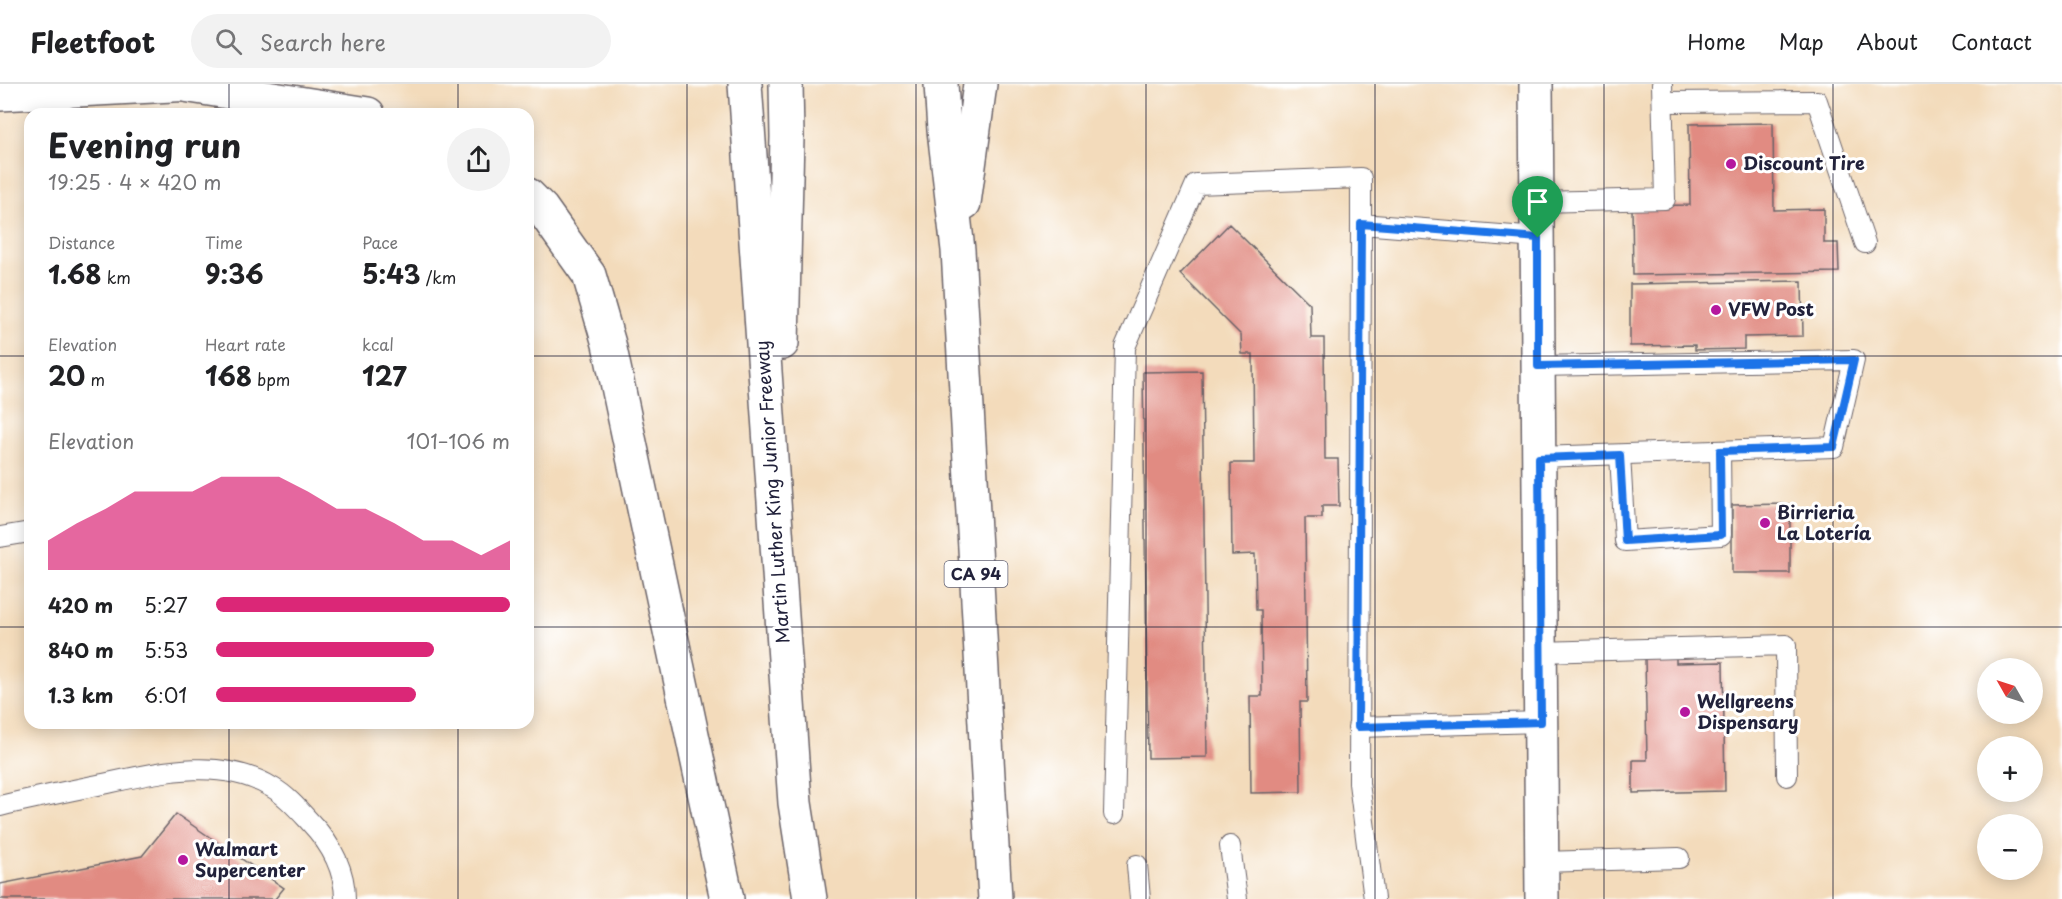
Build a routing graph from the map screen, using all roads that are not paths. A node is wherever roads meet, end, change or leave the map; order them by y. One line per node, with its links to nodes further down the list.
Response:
1 (192, 84): 6 (main road)
2 (745, 84): 23 (main road, Martin Luther King Junior Freeway)
3 (786, 84): 23 (main road)
4 (941, 84): 16 (main road, CA 94)
5 (1536, 84): 12 (main road)
6 (184, 85): 9 (main road); 10 (main road)
7 (980, 87): 16 (main road)
8 (1663, 93): 12 (lane); 15 (lane)
9 (0, 94)
10 (330, 108)
11 (534, 201): 35 (main road)
12 (1537, 202): 14 (main road)
13 (1361, 224): 14 (lane); 26 (lane); 29 (lane)
14 (1538, 238): 17 (main road)
15 (1865, 243)
16 (958, 250): 37 (main road, CA 94)
17 (1538, 366): 18 (lane); 20 (main road)
18 (1720, 451): 19 (lane); 19 (lane)
19 (1620, 455): 20 (lane)
20 (1539, 458): 24 (main road)
21 (24, 533): 22 (lane)
22 (0, 537)
23 (777, 538): 36 (main road, Martin Luther King Junior Freeway)
24 (1540, 652): 25 (main road); 27 (lane)
25 (1541, 722): 26 (lane); 32 (main road)
26 (1358, 727): 40 (lane)
27 (1787, 776)
28 (0, 806): 34 (lane)
29 (1114, 814)
30 (1230, 846): 39 (lane)
31 (1679, 858): 32 (lane)
32 (1542, 862): 41 (main road)
33 (1137, 865): 38 (lane)
34 (345, 899)
35 (727, 899)
36 (810, 899)
37 (995, 899)
38 (1140, 899)
39 (1237, 899)
40 (1374, 899)
41 (1542, 899)

